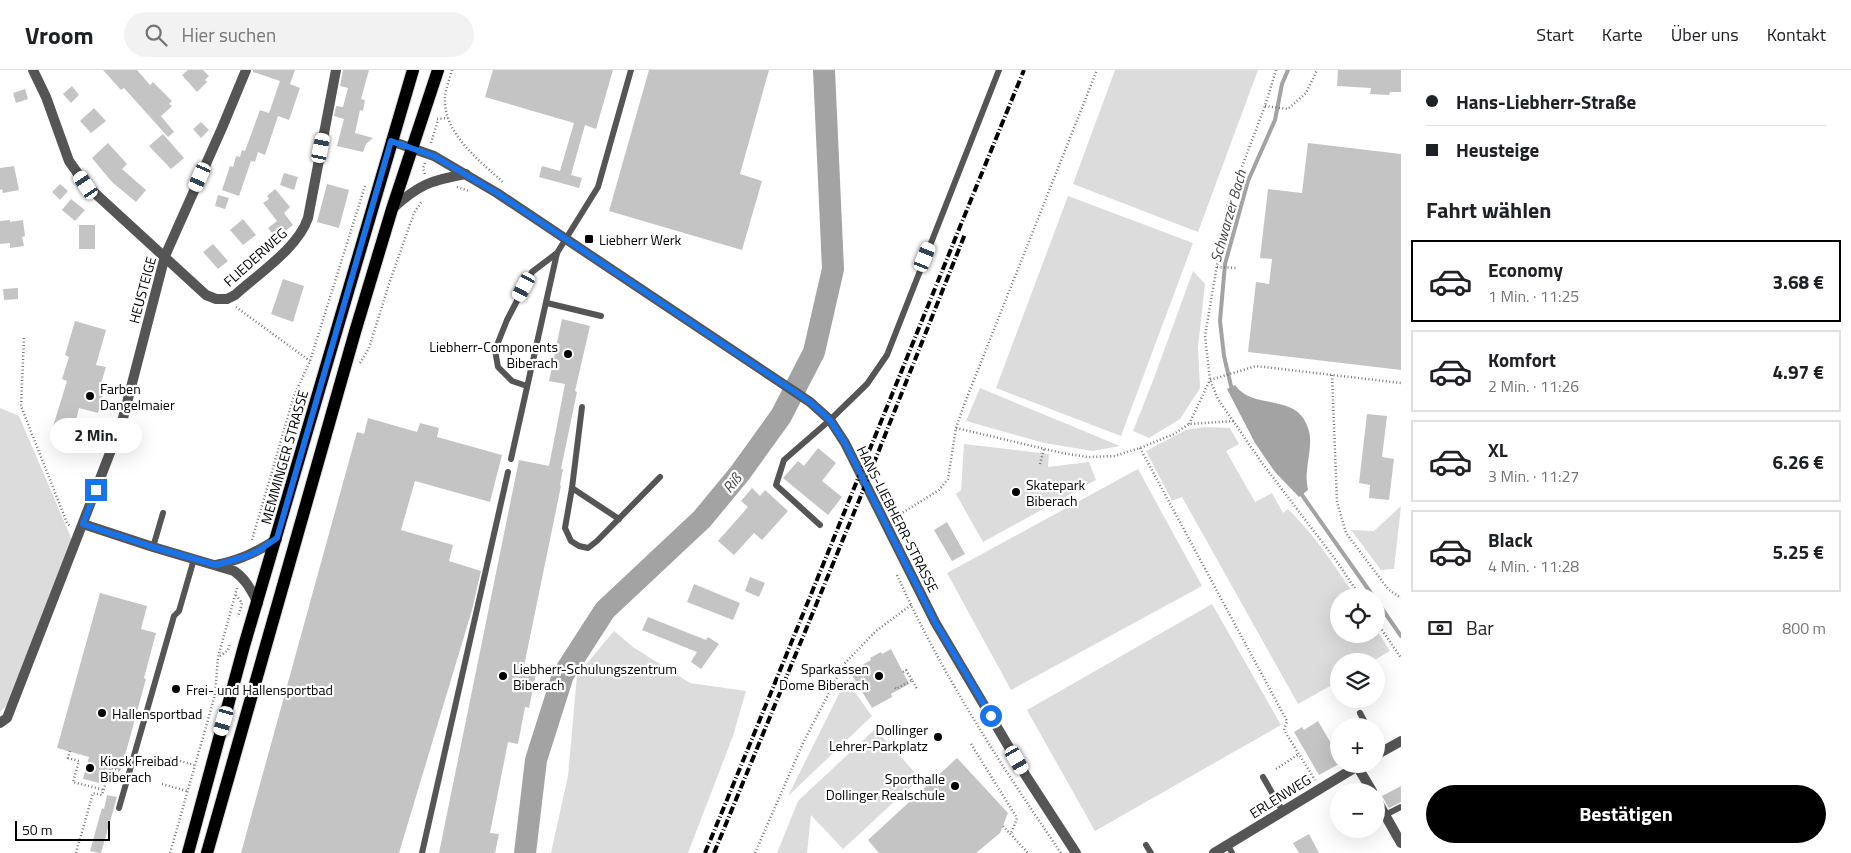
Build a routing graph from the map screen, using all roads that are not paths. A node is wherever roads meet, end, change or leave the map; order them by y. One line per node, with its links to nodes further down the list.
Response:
1 (33, 70): 14 (street, FLIEDERWEG)
2 (246, 70): 14 (street, HEUSTEIGE)
3 (336, 70): 14 (street, FLIEDERWEG)
4 (413, 70): 8 (main road, MEMMINGER STRASSE)
5 (438, 70): 9 (main road)
6 (632, 70): 12 (lane)
7 (999, 70): 19 (lane)
8 (391, 141): 9 (street, HANS-LIEBHERR-STRASSE); 28 (main road, MEMMINGER STRASSE)
9 (413, 149): 10 (street, HANS-LIEBHERR-STRASSE); 11 (main road)
10 (466, 174): 11 (street); 12 (street, HANS-LIEBHERR-STRASSE)
11 (392, 209): 48 (main road)
12 (566, 239): 13 (lane); 19 (street, HANS-LIEBHERR-STRASSE)
13 (557, 254): 15 (lane); 17 (lane)
14 (165, 256): 27 (street, HEUSTEIGE)
15 (547, 303): 16 (lane); 17 (lane)
16 (601, 316)
17 (527, 386): 20 (lane)
18 (582, 407): 23 (lane)
19 (830, 420): 26 (lane); 50 (street, HANS-LIEBHERR-STRASSE)
20 (511, 459)
21 (508, 472): 49 (lane)
22 (660, 476): 25 (lane)
23 (572, 488): 25 (lane); 25 (lane)
24 (163, 513): 29 (lane)
25 (619, 519)
26 (820, 525)
27 (81, 529): 29 (street); 35 (street, HEUSTEIGE)
28 (277, 538): 31 (street); 32 (main road, MEMMINGER STRASSE)
29 (153, 547): 30 (street)
30 (194, 559): 31 (street); 41 (lane)
31 (216, 565): 32 (street)
32 (258, 603): 47 (main road, MEMMINGER STRASSE)
33 (1360, 714): 34 (lane)
34 (1362, 718)
35 (0, 723)
36 (1401, 741): 37 (street)
37 (1385, 750)
38 (1345, 773): 42 (street, ERLENWEG)
39 (1263, 777): 42 (lane)
40 (1401, 807): 43 (lane)
41 (119, 808)
42 (1282, 810): 46 (street, ERLENWEG)
43 (1385, 815): 44 (street)
44 (1401, 844)
45 (1146, 845): 51 (lane)
46 (1230, 849): 52 (street, ERLENWEG)
47 (188, 853)
48 (207, 853)
49 (422, 853)
50 (1076, 853)
51 (1151, 853)
52 (1214, 853)

